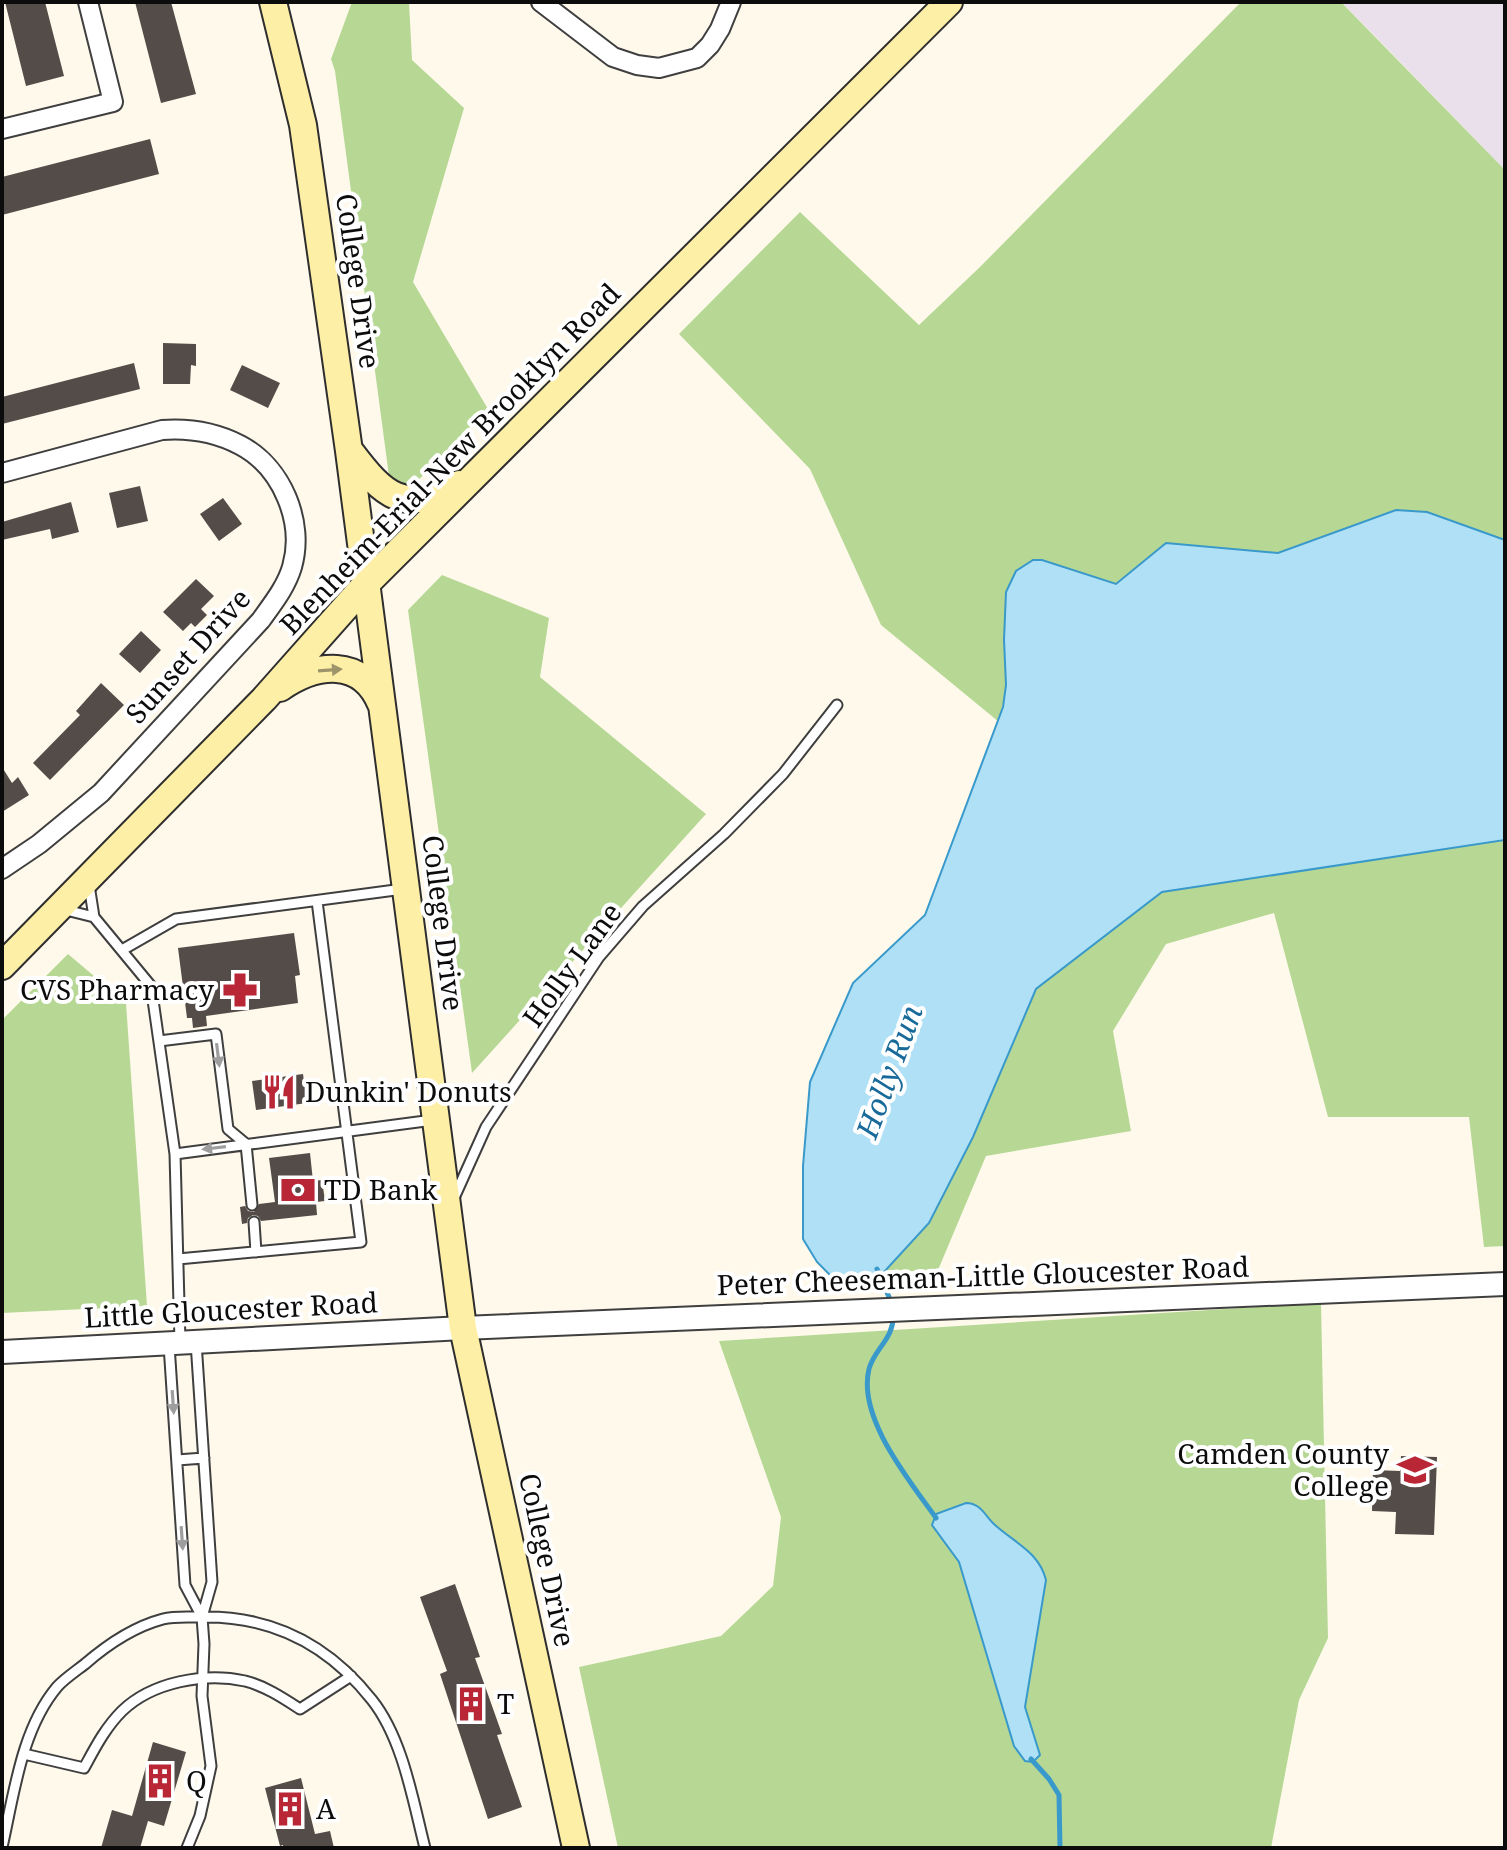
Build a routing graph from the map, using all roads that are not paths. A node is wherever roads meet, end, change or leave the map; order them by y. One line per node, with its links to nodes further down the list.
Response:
1 (88, 2): 6 (street)
2 (273, 2): 7 (main road, College Drive)
3 (541, 2): 4 (street)
4 (731, 2)
5 (949, 2): 8 (main road, Blenheim-Erial-New Brooklyn Road)
6 (2, 129)
7 (349, 451): 8 (main road); 10 (main road, College Drive)
8 (491, 460): 10 (main road, Blenheim-Erial-New Brooklyn Road)
9 (2, 473): 14 (street, Sunset Drive)
10 (367, 583): 11 (main road, Blenheim-Erial-New Brooklyn Road); 13 (main road, College Drive)
11 (264, 699): 13 (main road, one-way to 13); 15 (main road, Blenheim-Erial-New Brooklyn Road)
12 (837, 705): 28 (lane, Holly Lane)
13 (383, 710): 16 (main road, College Drive)
14 (2, 869)
15 (88, 879): 18 (main road, Blenheim-Erial-New Brooklyn Road); 19 (lane)
16 (406, 889): 17 (lane); 23 (main road, College Drive)
17 (317, 901): 20 (lane); 24 (lane)
18 (59, 908): 19 (lane); 21 (main road, Blenheim-Erial-New Brooklyn Road)
19 (94, 917): 20 (lane)
20 (122, 950): 22 (lane)
21 (2, 966)
22 (159, 1041): 25 (lane, one-way to 25); 26 (lane)
23 (436, 1119): 24 (lane); 28 (main road, College Drive)
24 (347, 1131): 25 (lane); 30 (lane)
25 (246, 1144): 26 (lane, one-way to 26); 27 (lane)
26 (175, 1154): 31 (lane)
27 (252, 1205)
28 (448, 1212): 33 (main road, College Drive)
29 (254, 1222): 30 (lane)
30 (256, 1252): 31 (lane)
31 (178, 1259): 34 (lane)
32 (1505, 1284): 33 (street, Peter Cheeseman-Little Gloucester Road)
33 (463, 1328): 34 (street, Little Gloucester Road); 45 (main road, College Drive)
34 (182, 1342): 35 (street, Little Gloucester Road); 36 (lane); 37 (lane, one-way to 37)
35 (2, 1352)
36 (204, 1458): 37 (lane); 38 (lane)
37 (177, 1460): 38 (lane, one-way to 38)
38 (202, 1617): 39 (lane); 40 (lane); 41 (lane)
39 (351, 1676): 40 (lane); 44 (lane)
40 (203, 1679): 41 (lane); 43 (lane)
41 (24, 1754): 42 (lane)
42 (2, 1847)
43 (187, 1848)
44 (425, 1848)
45 (576, 1848)

